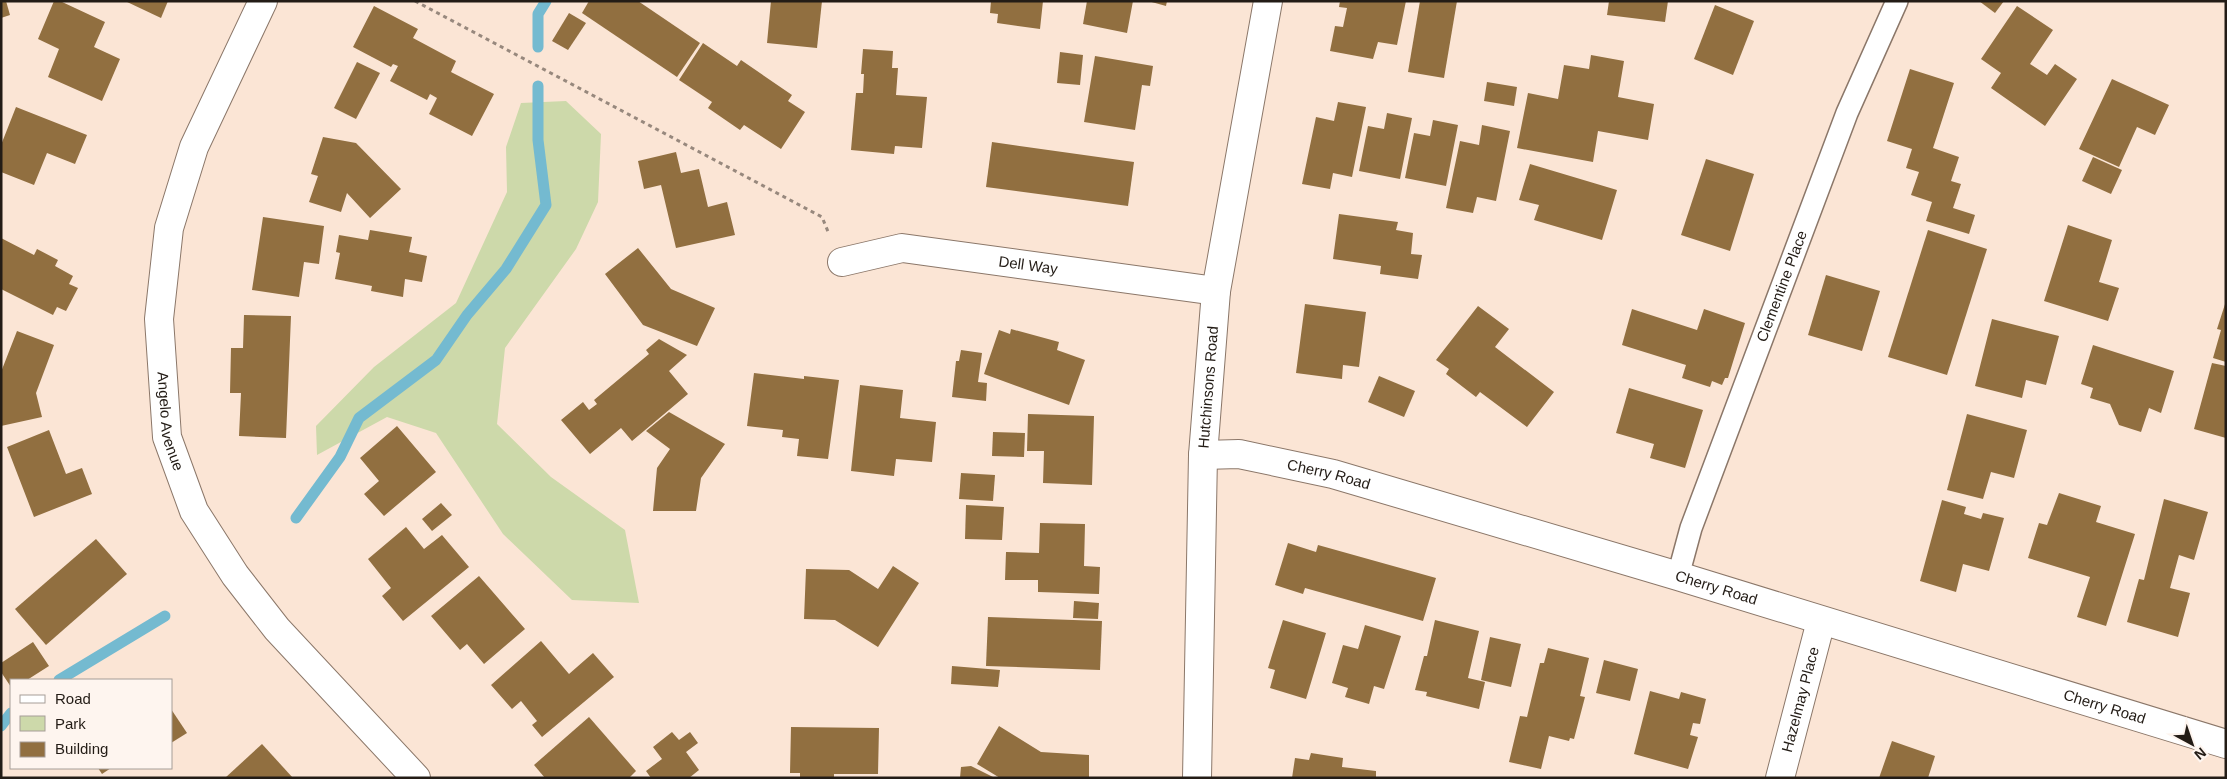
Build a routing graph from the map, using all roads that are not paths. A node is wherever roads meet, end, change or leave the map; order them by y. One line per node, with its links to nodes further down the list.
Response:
1 (263, 1): 10 (street, Angelo Avenue)
2 (1268, 1): 5 (street, Hutchinsons Road)
3 (1897, 1): 7 (lane, Clementine Place)
4 (842, 262): 5 (street, Dell Way)
5 (1216, 291): 6 (street, Hutchinsons Road)
6 (1203, 455): 7 (street, Cherry Road); 11 (street, Hutchinsons Road)
7 (1678, 576): 8 (street, Cherry Road)
8 (1822, 620): 9 (street, Cherry Road); 12 (street, Hazelmay Place)
9 (2226, 744)
10 (416, 778)
11 (1197, 778)
12 (1780, 778)

